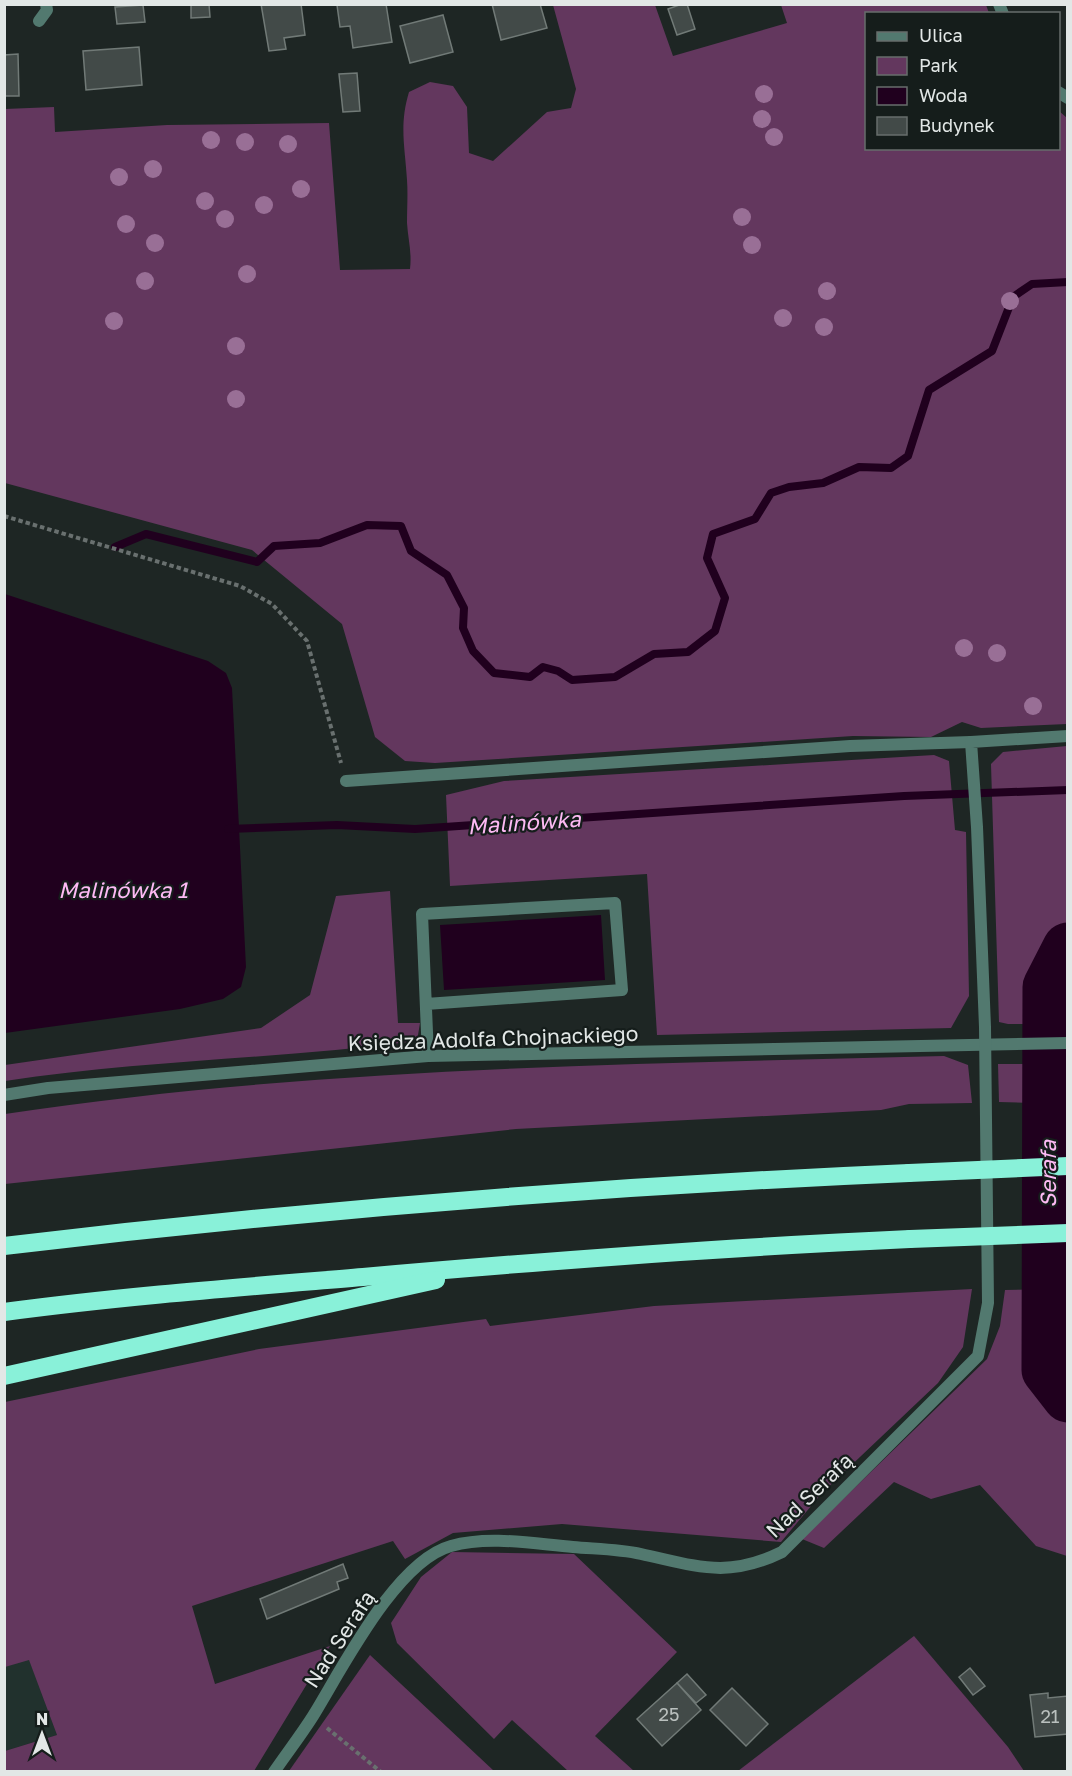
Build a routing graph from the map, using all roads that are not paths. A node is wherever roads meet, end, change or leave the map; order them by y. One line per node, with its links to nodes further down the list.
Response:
1 (46, 4): 2 (street)
2 (39, 21)
3 (1068, 736): 4 (street)
4 (971, 742): 5 (street); 8 (street, Nad Serafą)
5 (346, 781)
6 (426, 1004): 6 (street); 9 (street)
7 (1068, 1043): 8 (street)
8 (985, 1044): 9 (street, Księdza Adolfa Chojnackiego); 17 (street, Nad Serafą)
9 (428, 1056): 10 (street, Księdza Adolfa Chojnackiego)
10 (4, 1095)
11 (1068, 1166): 13 (highway, bridge)
12 (1068, 1233): 14 (highway, bridge)
13 (4, 1246)
14 (504, 1264): 15 (highway); 16 (highway)
15 (4, 1312)
16 (4, 1376)
17 (274, 1772)

